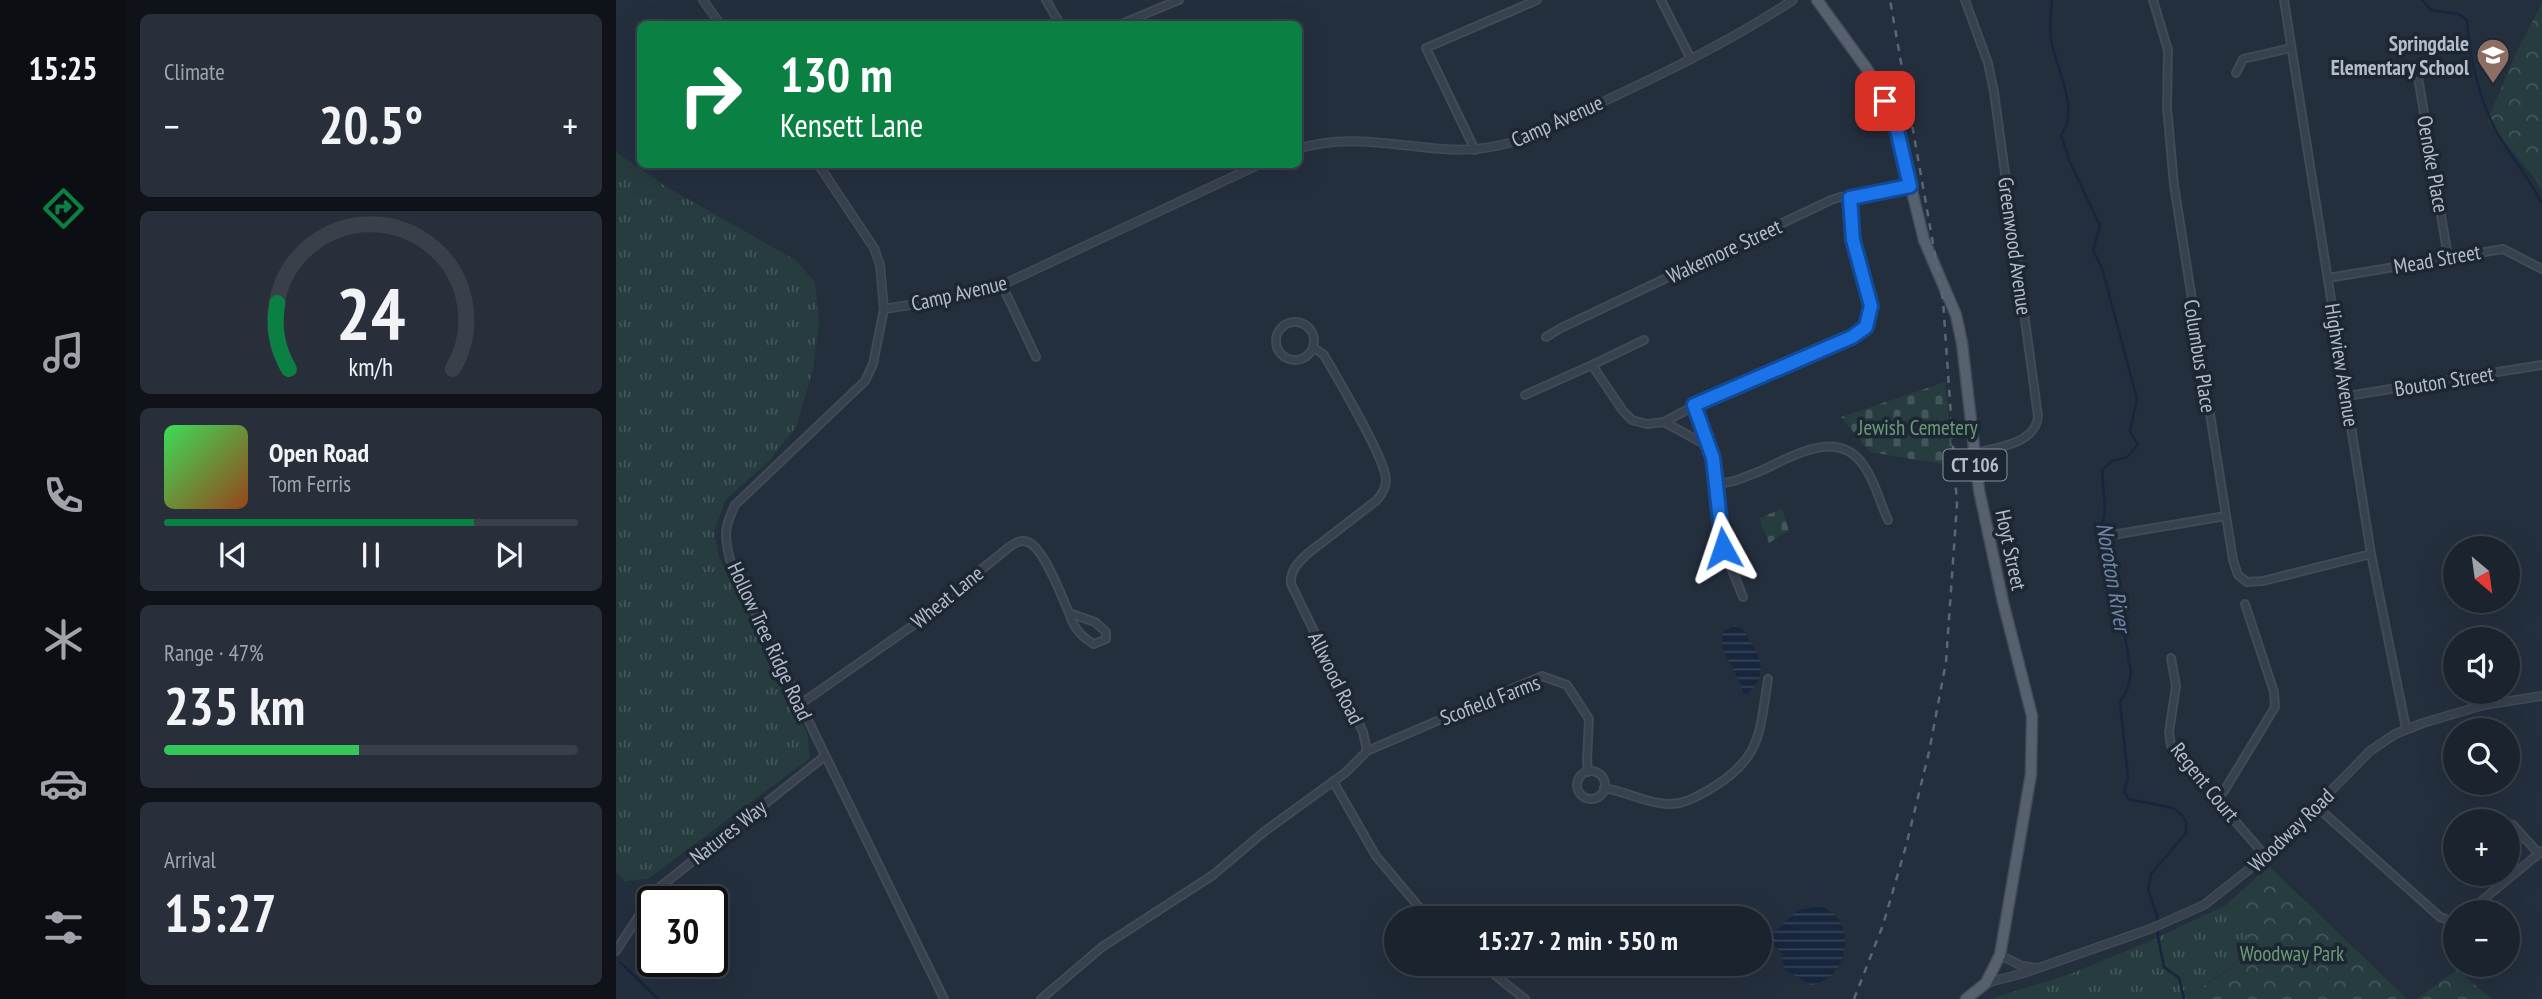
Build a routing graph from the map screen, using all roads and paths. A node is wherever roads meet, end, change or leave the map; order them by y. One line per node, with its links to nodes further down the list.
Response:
1 (704, 0): 11 (street)
2 (1046, 0): 12 (street)
3 (1179, 0): 13 (street)
4 (1537, 0): 19 (street)
5 (1661, 0): 15 (street)
6 (1793, 0): 15 (street, Camp Avenue)
7 (1816, 0): 22 (main road, Hoyt Street / CT 106)
8 (1965, 0): 40 (street, Greenwood Avenue)
9 (2153, 0): 42 (street, Columbus Place)
10 (2284, 0): 14 (street, Highview Avenue)
11 (718, 21)
12 (1058, 21)
13 (1129, 21)
14 (2291, 48): 17 (street); 26 (street, Highview Avenue)
15 (1691, 59): 19 (street, Camp Avenue)
16 (2417, 71): 24 (street, Oenoke Place)
17 (2236, 73)
18 (1302, 148): 19 (street, Camp Avenue)
19 (1475, 150)
20 (821, 168): 28 (street, Hollow Tree Ridge Road)
21 (1251, 168): 27 (street, Camp Avenue)
22 (1910, 186): 23 (street, Wakemore Street); 40 (main road, Hoyt Street / CT 106)
23 (1850, 198): 29 (street, Wakemore Street); 37 (street)
24 (2448, 257): 25 (street, Mead Street); 26 (street, Mead Street)
25 (2542, 269)
26 (2328, 278): 36 (street, Highview Avenue)
27 (1002, 285): 28 (street, Camp Avenue); 32 (street)
28 (884, 309): 52 (street, Hollow Tree Ridge Road)
29 (1546, 337)
30 (1644, 340): 33 (street)
31 (1313, 347): 31 (street, Allwood Road); 54 (street, Allwood Road)
32 (1036, 357)
33 (1591, 365): 35 (street); 38 (street)
34 (2542, 365): 36 (street, Bouton Street)
35 (1525, 395)
36 (2347, 396): 45 (street, Highview Avenue)
37 (1694, 405): 38 (street); 39 (street)
38 (1664, 422): 39 (street)
39 (1710, 447): 41 (street)
40 (1974, 453): 68 (main road, Hoyt Street / CT 106)
41 (1717, 483): 43 (street); 46 (street)
42 (2226, 516): 44 (street); 45 (street, Columbus Place)
43 (1888, 520)
44 (2112, 535)
45 (2371, 554): 53 (street, Highview Avenue)
46 (1743, 597)
47 (2245, 604): 59 (street)
48 (1069, 613): 48 (street, Wheat Lane); 52 (street, Wheat Lane)
49 (2171, 658): 59 (street, Regent Court)
50 (1768, 679): 58 (street, Scofield Farms)
51 (2542, 696): 53 (street, Woodway Road)
52 (799, 705): 55 (street, Hollow Tree Ridge Road)
53 (2406, 728): 60 (street, Woodway Road)
54 (1367, 751): 56 (street, Scofield Farms); 57 (street, Allwood Road)
55 (825, 756): 67 (street, Natures Way); 72 (street, Hollow Tree Ridge Road)
56 (1588, 772): 58 (street, Scofield Farms); 58 (street, Scofield Farms)
57 (1333, 781): 65 (street); 73 (street, Allwood Road)
58 (1604, 788)
59 (2217, 799): 63 (street, Regent Court)
60 (2316, 807): 63 (street, Woodway Road); 66 (street)
61 (2520, 832): 62 (street)
62 (2540, 853): 64 (street)
63 (2266, 857): 69 (street, Woodway Road)
64 (2483, 900)
65 (1418, 906)
66 (2443, 919)
67 (616, 951)
68 (2000, 955): 69 (street); 71 (main road, Hoyt Street / CT 106)
69 (2037, 968): 71 (street, Woodway Road)
70 (1496, 976): 74 (street)
71 (1986, 983): 75 (main road, Hoyt Street / CT 106)
72 (944, 999)
73 (1041, 999)
74 (1525, 999)
75 (1966, 999)

